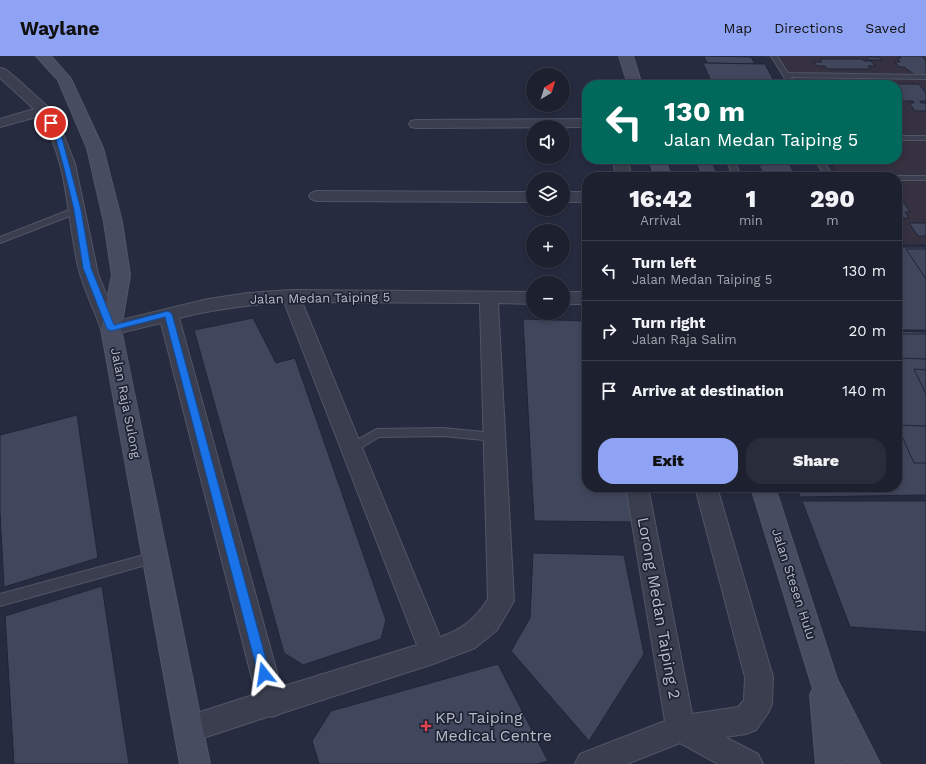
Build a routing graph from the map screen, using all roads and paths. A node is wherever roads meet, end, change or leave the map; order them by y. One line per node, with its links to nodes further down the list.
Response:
1 (43, 56): 29 (street, Jalan Raja Sulong)
2 (626, 56): 6 (street)
3 (774, 56): 7 (lane)
4 (0, 72): 9 (street)
5 (926, 77): 8 (lane)
6 (633, 80)
7 (787, 80)
8 (822, 80)
9 (44, 111): 10 (street); 21 (street)
10 (4, 118)
11 (582, 122): 12 (street)
12 (416, 124)
13 (902, 138): 14 (lane)
14 (926, 138)
15 (902, 178): 16 (lane)
16 (926, 178)
17 (317, 196): 18 (street)
18 (526, 197)
19 (570, 197): 20 (street)
20 (582, 197)
21 (77, 210): 22 (lane); 29 (street)
22 (0, 240)
23 (291, 296): 24 (street, Jalan Medan Taiping 5); 28 (street, Jalan Medan Taiping 5); 31 (street)
24 (489, 298): 25 (street, Jalan Medan Taiping 5); 30 (street)
25 (526, 298)
26 (570, 298): 27 (street)
27 (582, 298)
28 (168, 314): 29 (street, Jalan Medan Taiping 5); 39 (street)
29 (111, 329): 35 (street, Jalan Raja Sulong)
30 (494, 437): 31 (lane); 37 (street)
31 (352, 448): 37 (street)
32 (638, 492): 41 (street, Lorong Medan Taiping 2)
33 (707, 492): 41 (street)
34 (765, 492): 38 (street, Jalan Stesen Hulu)
35 (156, 557): 36 (lane); 40 (street, Jalan Raja Sulong)
36 (0, 600)
37 (433, 652): 39 (street)
38 (824, 682): 45 (street, Jalan Stesen Hulu); 46 (street, Jalan Stesen Hulu)
39 (272, 704): 40 (street)
40 (188, 729): 42 (street, Jalan Raja Sulong)
41 (681, 729): 43 (street); 44 (street)
42 (195, 764)
43 (590, 764)
44 (748, 764)
45 (831, 764)
46 (864, 764)

